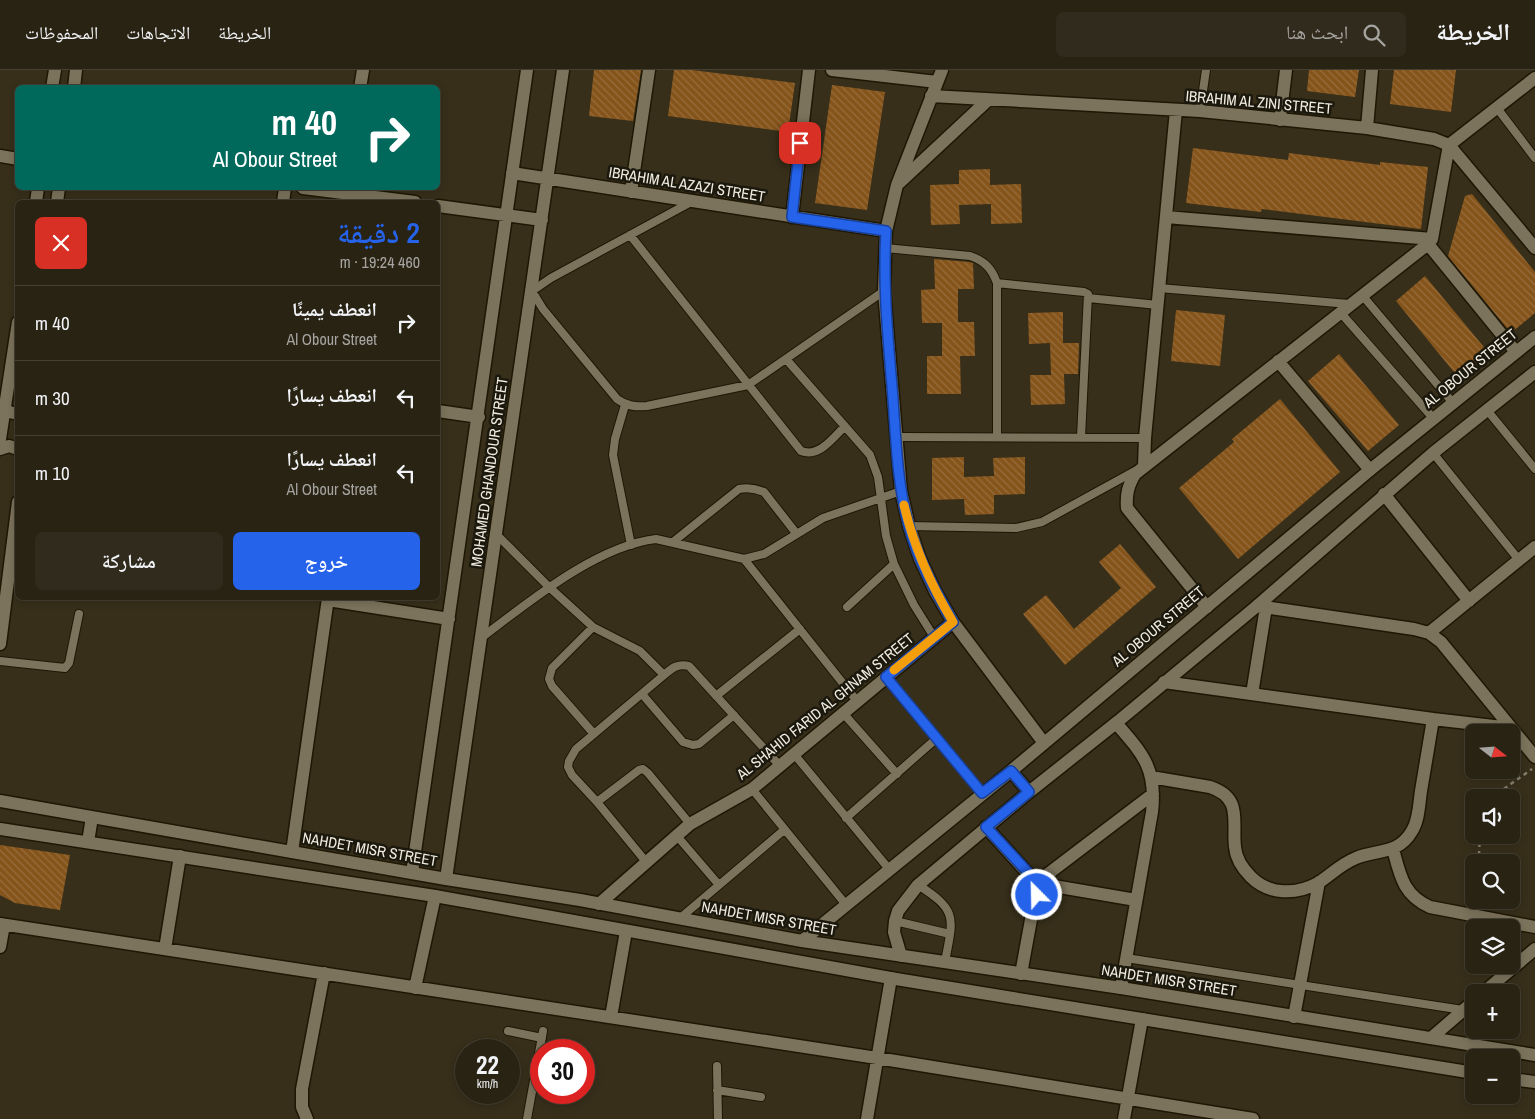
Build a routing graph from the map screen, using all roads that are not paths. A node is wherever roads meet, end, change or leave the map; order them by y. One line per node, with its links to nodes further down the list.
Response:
1 (55, 70): 16 (street)
2 (76, 70): 17 (street)
3 (362, 70): 18 (street)
4 (527, 70): 30 (street, MOHAMED GHANDOUR STREET)
5 (563, 70): 31 (street, MOHAMED GHANDOUR STREET)
6 (648, 70): 34 (street)
7 (809, 70): 39 (street)
8 (832, 70): 15 (street)
9 (942, 70): 15 (street)
10 (1206, 70): 23 (lane)
11 (1286, 70): 24 (street)
12 (1372, 70): 25 (street)
13 (1528, 70): 14 (street)
14 (1533, 80): 21 (street)
15 (937, 82): 19 (street)
16 (52, 85)
17 (74, 85)
18 (360, 85)
19 (930, 96): 20 (street, IBRAHIM AL ZINI STREET); 32 (street)
20 (988, 100): 22 (street, IBRAHIM AL ZINI STREET); 32 (street)
21 (1497, 108): 26 (street); 29 (lane)
22 (1176, 110): 23 (street, IBRAHIM AL ZINI STREET); 40 (street)
23 (1200, 111): 24 (street, IBRAHIM AL ZINI STREET)
24 (1280, 120): 25 (street, IBRAHIM AL ZINI STREET)
25 (1366, 128): 26 (street, IBRAHIM AL ZINI STREET)
26 (1449, 145): 44 (street); 46 (street)
27 (0, 156): 28 (street)
28 (15, 158)
29 (1535, 158)
30 (512, 173): 31 (street, IBRAHIM AL AZAZI STREET); 38 (street, MOHAMED GHANDOUR STREET)
31 (548, 179): 34 (street, IBRAHIM AL AZAZI STREET); 41 (street, MOHAMED GHANDOUR STREET)
32 (898, 185): 42 (street)
33 (344, 190): 35 (street)
34 (631, 192): 36 (street, IBRAHIM AL AZAZI STREET)
35 (403, 200)
36 (691, 202): 39 (street, IBRAHIM AL AZAZI STREET); 43 (lane)
37 (440, 206): 38 (street)
38 (506, 215): 41 (street); 68 (street, MOHAMED GHANDOUR STREET)
39 (792, 217): 42 (street, IBRAHIM AL AZAZI STREET)
40 (1166, 217): 44 (street); 48 (street)
41 (542, 220): 49 (street, MOHAMED GHANDOUR STREET)
42 (886, 231): 45 (street)
43 (630, 235): 49 (lane); 61 (lane)
44 (1430, 242): 51 (street); 57 (street)
45 (885, 248): 47 (lane); 50 (street)
46 (1535, 248)
47 (997, 283): 52 (lane); 72 (lane)
48 (1159, 288): 53 (street); 54 (lane)
49 (532, 291): 63 (lane); 87 (street, MOHAMED GHANDOUR STREET)
50 (884, 291): 58 (lane); 71 (street)
51 (1362, 295): 54 (street); 62 (lane)
52 (1088, 298): 53 (lane); 73 (lane)
53 (1158, 305): 74 (street)
54 (1344, 308): 59 (street); 69 (lane)
55 (1535, 337): 57 (street, AL OBOUR STREET)
56 (15, 340): 64 (street)
57 (1516, 352): 62 (street, AL OBOUR STREET)
58 (786, 359): 61 (lane); 70 (lane)
59 (1278, 361): 79 (street); 81 (street)
60 (1535, 372): 65 (street)
61 (748, 385): 63 (lane); 70 (lane)
62 (1453, 403): 69 (street, AL OBOUR STREET)
63 (625, 405): 90 (lane)
64 (4, 408): 67 (street); 75 (street)
65 (1487, 410): 78 (street); 80 (lane)
66 (440, 411): 68 (street)
67 (15, 413)
68 (479, 416): 103 (street, MOHAMED GHANDOUR STREET)
69 (1434, 418): 81 (street, AL OBOUR STREET)
70 (845, 426): 84 (lane)
71 (897, 437): 72 (lane); 82 (street)
72 (997, 437): 73 (lane)
73 (1081, 438): 74 (lane)
74 (1145, 438): 79 (street)
75 (0, 439)
76 (0, 448): 77 (street)
77 (15, 448)
78 (1433, 453): 83 (street); 93 (lane)
79 (1144, 466): 86 (lane); 101 (street)
80 (1535, 469)
81 (1370, 470): 101 (street, AL OBOUR STREET)
82 (901, 491): 84 (lane); 86 (street)
83 (1384, 494): 98 (street); 99 (street)
84 (881, 498): 88 (lane); 94 (lane)
85 (15, 520): 110 (street)
86 (909, 526): 104 (street)
87 (496, 534): 95 (lane); 109 (street, MOHAMED GHANDOUR STREET)
88 (796, 534): 89 (lane); 92 (lane)
89 (673, 542): 90 (lane); 92 (lane)
90 (631, 545): 95 (lane)
91 (1535, 547): 93 (street)
92 (744, 559): 106 (lane)
93 (1519, 560): 98 (street)
94 (894, 564): 100 (lane); 108 (lane)
95 (549, 587): 105 (lane); 109 (lane)
96 (328, 600): 150 (street)
97 (340, 600): 103 (street)
98 (1469, 601): 107 (street)
99 (1261, 606): 107 (street); 114 (street); 116 (street)
100 (847, 607)
101 (1207, 607): 128 (street, AL OBOUR STREET)
102 (79, 614): 111 (lane)
103 (449, 619): 154 (street, MOHAMED GHANDOUR STREET)
104 (953, 622): 108 (street, AL SHAHID FARID AL GHNAM STREET); 128 (street)
105 (593, 627): 112 (lane); 125 (lane)
106 (800, 628): 117 (lane); 118 (lane)
107 (1429, 633): 124 (street)
108 (934, 637): 113 (street, AL SHAHID FARID AL GHNAM STREET)
109 (481, 638): 155 (street, MOHAMED GHANDOUR STREET)
110 (0, 644)
111 (0, 661)
112 (664, 675): 115 (lane); 117 (lane)
113 (886, 677): 118 (street, AL SHAHID FARID AL GHNAM STREET); 126 (lane)
114 (1164, 682): 116 (street); 122 (street)
115 (642, 694): 120 (lane); 125 (lane)
116 (1252, 694): 121 (street)
117 (716, 696): 120 (lane)
118 (858, 701): 119 (street, AL SHAHID FARID AL GHNAM STREET)
119 (843, 713): 129 (street, AL SHAHID FARID AL GHNAM STREET); 133 (lane)
120 (734, 716): 131 (lane)
121 (1433, 720): 123 (street); 149 (street)
122 (1116, 723): 134 (street); 136 (street)
123 (1472, 724)
124 (1508, 724)
125 (594, 734): 140 (lane)
126 (937, 738): 133 (lane); 137 (lane)
127 (1520, 739): 130 (street)
128 (1044, 743): 132 (street, AL OBOUR STREET)
129 (794, 754): 131 (street, AL SHAHID FARID AL GHNAM STREET); 142 (lane)
130 (1535, 757)
131 (780, 766): 135 (street, AL SHAHID FARID AL GHNAM STREET)
132 (1011, 771): 136 (street); 137 (street, AL OBOUR STREET)
133 (896, 774): 142 (lane)
134 (1151, 777): 138 (street); 156 (street)
135 (752, 789): 143 (street, AL SHAHID FARID AL GHNAM STREET); 146 (lane)
136 (1029, 792): 144 (street)
137 (982, 793): 153 (street, AL OBOUR STREET)
138 (1154, 794): 157 (street); 161 (street)
139 (0, 801): 141 (street, NAHDET MISR STREET)
140 (597, 802): 143 (lane); 152 (lane)
141 (92, 817): 148 (street); 150 (street, NAHDET MISR STREET)
142 (846, 818): 153 (lane)
143 (690, 824): 147 (street, AL SHAHID FARID AL GHNAM STREET)
144 (986, 827): 157 (street); 159 (street)
145 (0, 828): 148 (street)
146 (784, 830): 158 (lane); 163 (lane)
147 (677, 836): 152 (street, AL SHAHID FARID AL GHNAM STREET); 158 (lane)
148 (88, 842): 151 (street)
149 (1393, 849): 156 (street); 167 (street)
150 (292, 852): 154 (street, NAHDET MISR STREET)
151 (180, 856): 160 (street); 173 (street)
152 (647, 862): 162 (street, AL SHAHID FARID AL GHNAM STREET)
153 (889, 869): 163 (street, AL OBOUR STREET)
154 (412, 873): 155 (street, NAHDET MISR STREET)
155 (446, 879): 162 (street, NAHDET MISR STREET)
156 (1319, 882): 181 (street)
157 (1036, 884): 161 (street); 178 (street)
158 (719, 885): 164 (lane)
159 (918, 885): 165 (street); 169 (lane)
160 (435, 896): 168 (street); 182 (street)
161 (1136, 900): 175 (street)
162 (599, 904): 164 (street, NAHDET MISR STREET)
163 (847, 906): 170 (street, AL OBOUR STREET)
164 (679, 920): 170 (street, NAHDET MISR STREET)
165 (895, 921): 169 (lane); 174 (street)
166 (2, 925): 171 (street); 173 (street)
167 (1535, 927)
168 (626, 930): 179 (street); 185 (street)
169 (950, 934): 176 (lane)
170 (802, 941): 174 (street, NAHDET MISR STREET)
171 (0, 948)
172 (1535, 948): 180 (street)
173 (165, 949): 177 (street)
174 (901, 956): 176 (street, NAHDET MISR STREET)
175 (1126, 958): 181 (lane); 183 (street)
176 (945, 962): 178 (street, NAHDET MISR STREET)
177 (324, 973): 182 (street); 199 (street)
178 (1022, 974): 183 (street, NAHDET MISR STREET)
179 (891, 978): 187 (street); 191 (street)
180 (1493, 984)
181 (1300, 985): 184 (lane); 186 (street)
182 (416, 988): 185 (street)
183 (1121, 988): 186 (street, NAHDET MISR STREET)
184 (1463, 1010): 189 (street)
185 (611, 1017): 191 (street)
186 (1294, 1017): 189 (street, NAHDET MISR STREET)
187 (1142, 1019): 193 (street); 198 (street)
188 (508, 1031): 200 (lane)
189 (1430, 1038): 190 (street, NAHDET MISR STREET)
190 (1535, 1055)
191 (877, 1058): 198 (street); 202 (street)
192 (717, 1066): 196 (lane)
193 (1465, 1072)
194 (1520, 1080): 195 (street)
195 (1535, 1082)
196 (718, 1090): 197 (lane); 201 (lane)
197 (760, 1097)
198 (1127, 1098): 203 (street); 204 (street)
199 (307, 1119)
200 (527, 1119)
201 (718, 1119)
202 (867, 1119)
203 (1124, 1119)
204 (1253, 1119)

